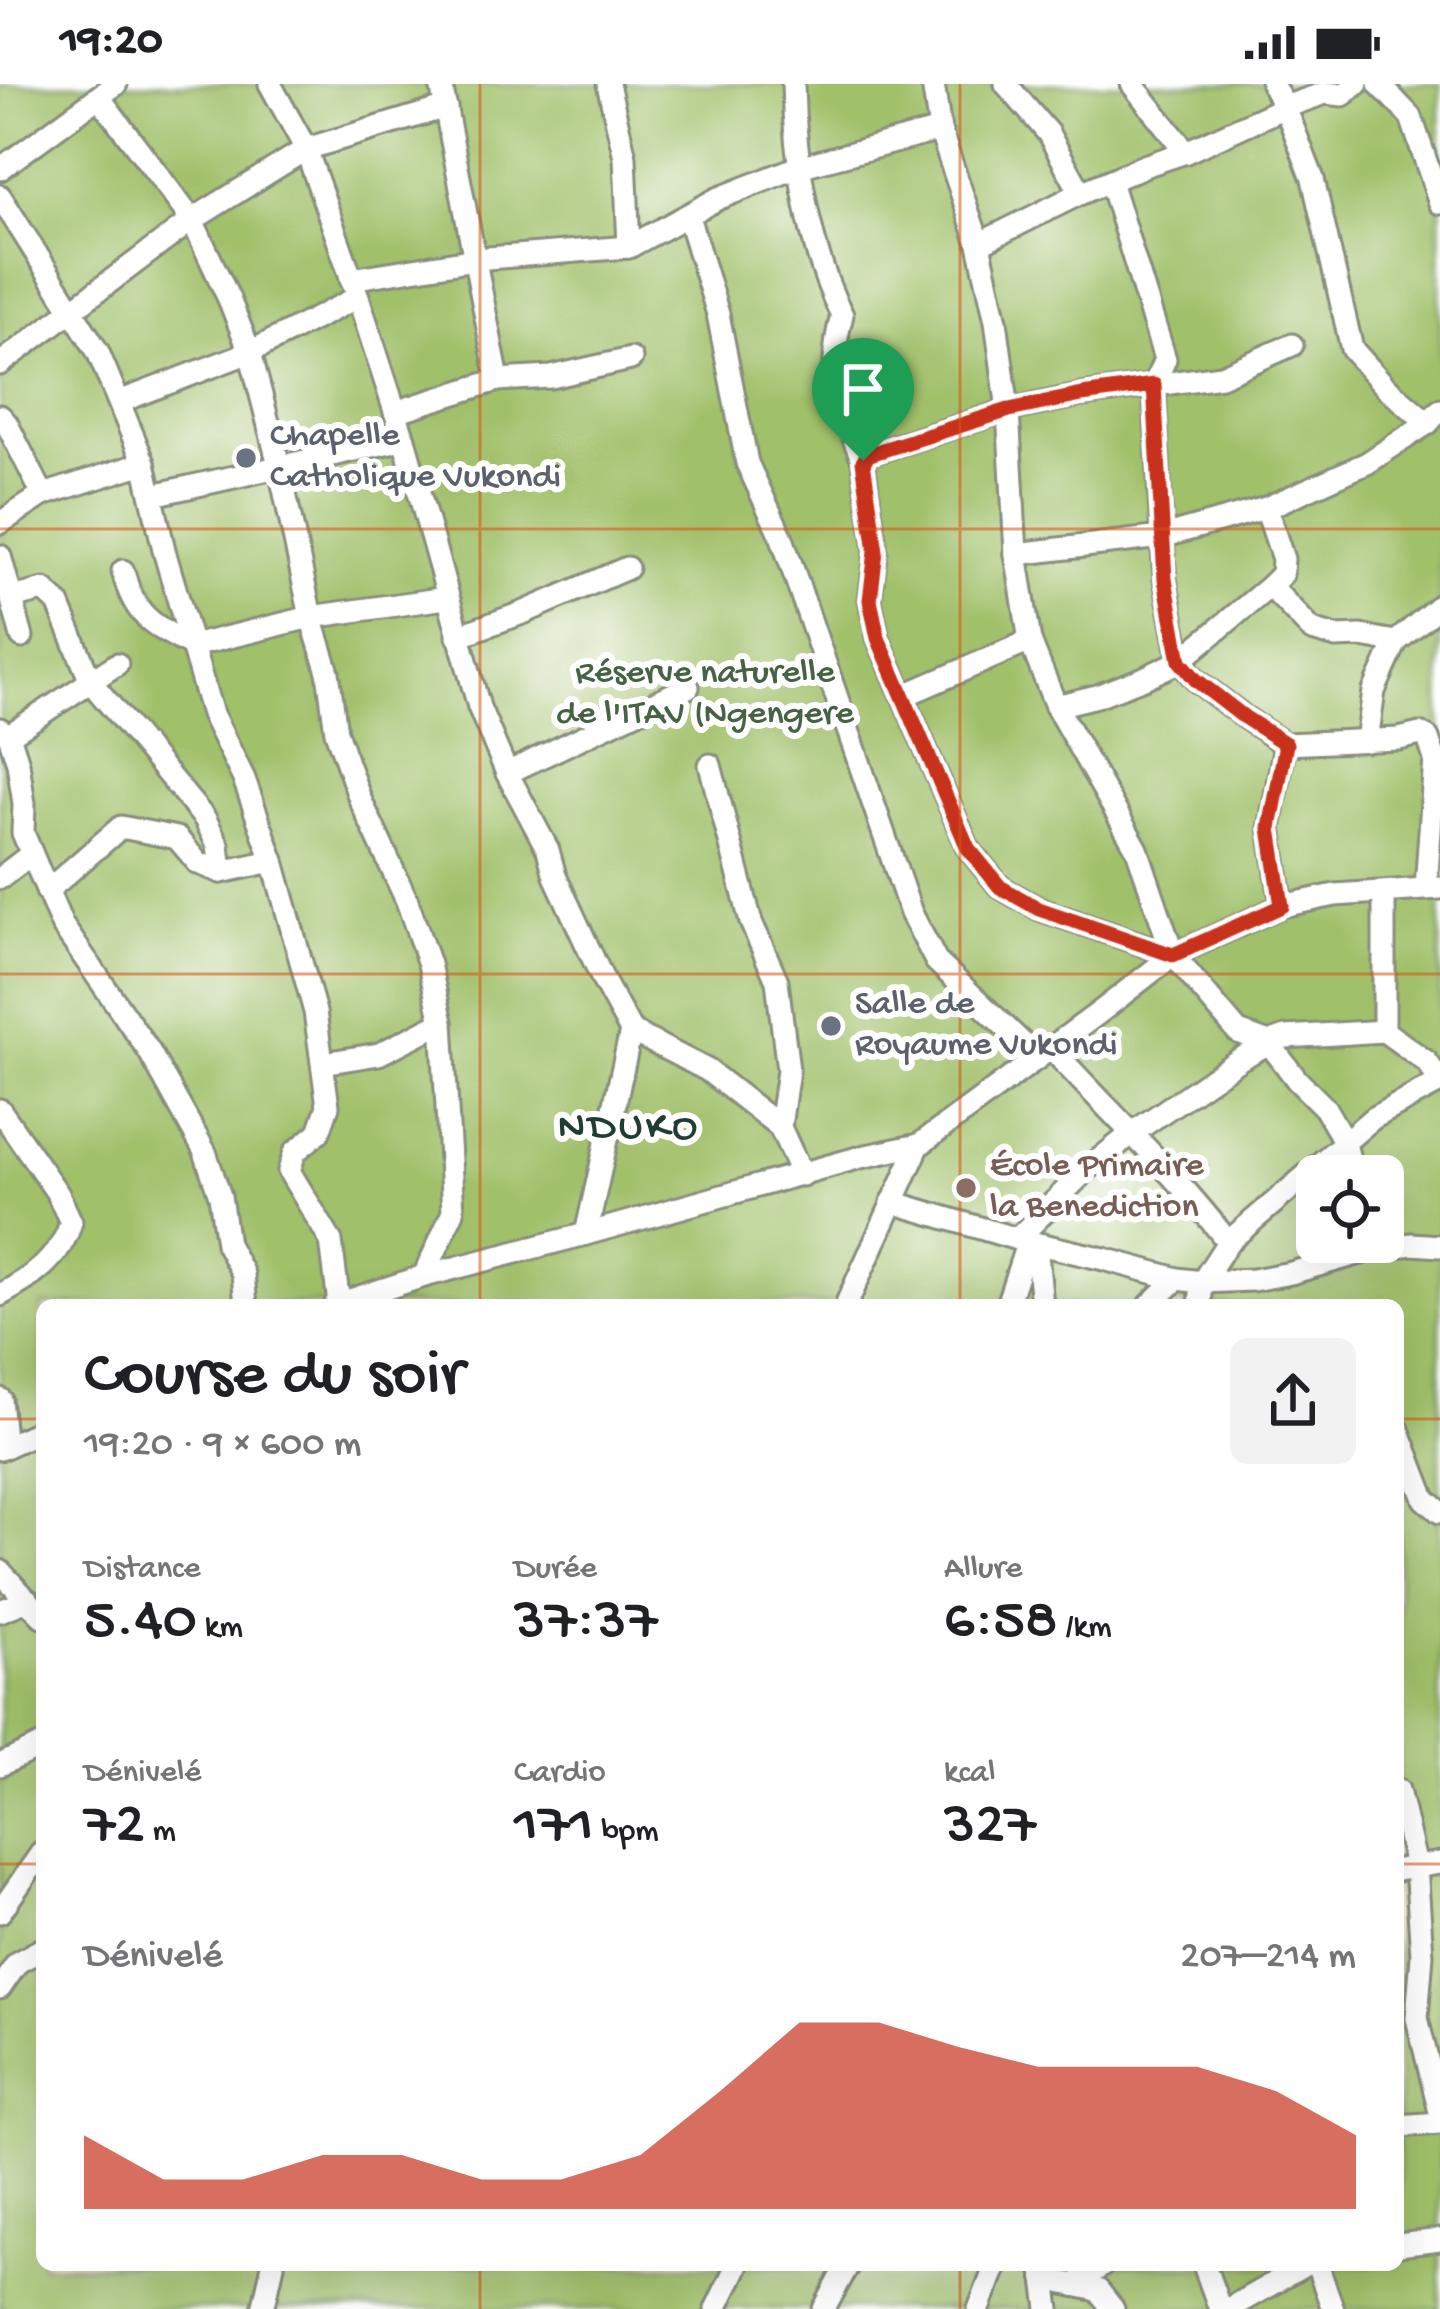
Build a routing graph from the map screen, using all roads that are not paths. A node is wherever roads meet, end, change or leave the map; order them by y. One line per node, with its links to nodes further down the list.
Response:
1 (270, 84): 14 (street)
2 (608, 84): 25 (street)
3 (793, 84): 16 (street)
4 (933, 84): 13 (street)
5 (1006, 84): 19 (street)
6 (1132, 84): 15 (street)
7 (1272, 84): 12 (street)
8 (1357, 84): 12 (street)
9 (1379, 84): 21 (street)
10 (107, 91): 17 (street); 23 (street)
11 (443, 95): 14 (street); 26 (street)
12 (1285, 107): 15 (street); 39 (street)
13 (940, 130): 16 (street); 24 (street)
14 (306, 148): 23 (street); 27 (street)
15 (1186, 152): 18 (street)
16 (798, 167): 22 (street); 41 (street)
17 (0, 170)
18 (1110, 181): 19 (street); 34 (street)
19 (1081, 194): 24 (street)
20 (0, 196): 28 (street)
21 (1440, 203)
22 (688, 215): 25 (street); 87 (street)
23 (192, 220): 28 (street); 30 (street)
24 (979, 244): 36 (street)
25 (628, 247): 26 (street)
26 (475, 259): 27 (street); 33 (street)
27 (355, 288): 30 (street); 37 (street)
28 (72, 308): 32 (street); 35 (street)
29 (1292, 345): 34 (street)
30 (250, 352): 35 (street); 43 (street)
31 (631, 359): 33 (street)
32 (0, 364)
33 (498, 380): 37 (street)
34 (1154, 385): 36 (street); 48 (street)
35 (119, 402): 42 (street)
36 (1009, 410): 41 (street); 49 (street)
37 (395, 412): 40 (street)
38 (0, 416): 44 (street)
39 (1434, 416): 46 (street)
40 (404, 439): 43 (street); 55 (street)
41 (863, 461): 67 (street)
42 (144, 463): 44 (street); 45 (street)
43 (279, 465): 45 (street); 57 (street)
44 (43, 495): 47 (street)
45 (153, 495): 62 (street)
46 (1266, 508): 48 (street); 53 (street)
47 (0, 523)
48 (1162, 537): 49 (street); 63 (street)
49 (1016, 554): 60 (street)
50 (0, 556): 54 (street)
51 (627, 568): 58 (street)
52 (123, 571): 62 (street)
53 (1270, 586): 61 (street); 63 (street)
54 (11, 598): 59 (street); 65 (street)
55 (446, 598): 57 (street); 58 (street)
56 (1440, 605): 61 (street)
57 (311, 616): 62 (street); 83 (street)
58 (458, 636): 73 (street)
59 (22, 638)
60 (1030, 641): 67 (street); 68 (street)
61 (1396, 642): 70 (street)
62 (192, 646): 75 (street)
63 (1180, 661): 68 (street); 71 (street)
64 (117, 664): 65 (street)
65 (91, 682): 69 (street); 76 (street)
66 (688, 687): 73 (street)
67 (903, 696): 82 (street)
68 (1056, 706): 82 (street)
69 (5, 732): 74 (street)
70 (1367, 741): 71 (street); 78 (street)
71 (1286, 744): 81 (street)
72 (710, 765): 91 (street)
73 (507, 773): 84 (street)
74 (31, 855): 77 (street); 79 (street)
75 (273, 861): 76 (street); 88 (street)
76 (221, 872): 79 (street)
77 (0, 878)
78 (1433, 888): 80 (street)
79 (47, 891): 108 (street)
80 (1384, 892): 81 (street); 85 (street)
81 (1282, 906): 82 (street)
82 (1173, 955): 86 (street); 87 (street)
83 (442, 1022): 88 (street); 104 (street)
84 (632, 1031): 91 (street); 98 (street)
85 (1384, 1031): 86 (street); 89 (street)
86 (1269, 1043): 92 (street); 93 (street)
87 (1044, 1053): 92 (street); 94 (street)
88 (323, 1064): 109 (street)
89 (1440, 1082): 93 (street)
90 (0, 1110): 107 (street)
91 (780, 1126): 96 (street)
92 (1131, 1134): 99 (street); 100 (street)
93 (1344, 1141): 95 (street); 100 (street)
94 (919, 1145): 96 (street); 97 (street)
95 (1348, 1155)
96 (802, 1174): 98 (street)
97 (892, 1202): 99 (street); 112 (street)
98 (586, 1234): 104 (street)
99 (1027, 1241): 105 (street); 113 (street); 114 (street)
100 (1228, 1242): 106 (street)
101 (1404, 1244): 102 (street)
102 (1440, 1246)
103 (1322, 1263): 106 (street)
104 (414, 1279): 110 (street); 111 (street)
105 (1177, 1279): 106 (street); 115 (street)
106 (1201, 1294)
107 (0, 1295)
108 (246, 1299)
109 (337, 1299)
110 (352, 1299)
111 (418, 1299)
112 (849, 1299)
113 (1009, 1299)
114 (1041, 1299)
115 (1156, 1299)
116 (0, 1399): 119 (street)
117 (36, 1433): 119 (street)
118 (1404, 1445): 120 (street)
119 (2, 1448)
120 (1440, 1512)
121 (0, 1571): 122 (street)
122 (35, 1608): 123 (street)
123 (0, 1611)
124 (36, 1748): 125 (street)
125 (0, 1765)
126 (36, 1860): 129 (street)
127 (1440, 1863): 128 (street)
128 (1407, 1868): 132 (street)
129 (3, 1902)
130 (36, 1952): 131 (street)
131 (0, 1988)
132 (1408, 2018): 133 (street)
133 (1440, 2112)
134 (1440, 2123): 135 (street)
135 (1404, 2126)
136 (1440, 2240): 137 (street)
137 (1404, 2244)
138 (272, 2271): 148 (street)
139 (734, 2271): 149 (street)
140 (845, 2271): 150 (street)
141 (994, 2271): 151 (street)
142 (1094, 2271): 147 (street)
143 (1207, 2271): 154 (street)
144 (1294, 2271): 154 (street)
145 (1319, 2271): 155 (street)
146 (1043, 2272): 147 (street); 152 (street)
147 (1074, 2285): 153 (street)
148 (263, 2309)
149 (716, 2309)
150 (824, 2309)
151 (979, 2309)
152 (1049, 2309)
153 (1113, 2309)
154 (1224, 2309)
155 (1333, 2309)

